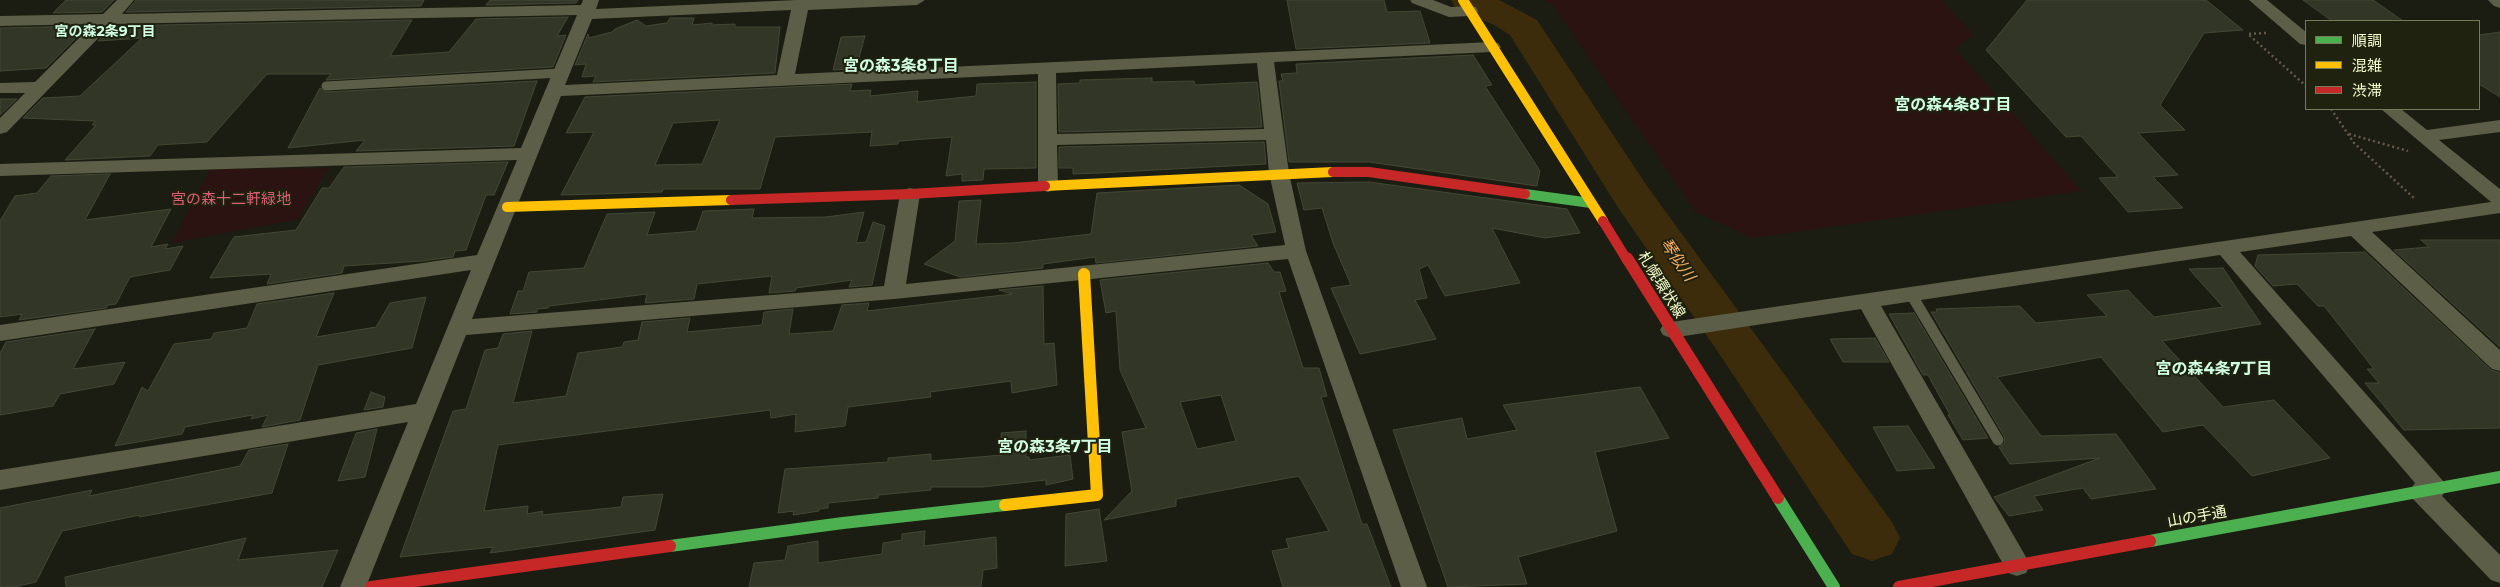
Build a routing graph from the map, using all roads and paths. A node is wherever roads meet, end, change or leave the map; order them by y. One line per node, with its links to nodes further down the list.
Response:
1 (126, 0): 10 (street)
2 (917, 0): 7 (street)
3 (1418, 0): 8 (street)
4 (2257, 0): 13 (street)
5 (2496, 0): 6 (street)
6 (2500, 3)
7 (801, 4): 9 (street); 17 (street)
8 (1467, 6): 14 (street, 札幌環状線)
9 (588, 8): 10 (street); 18 (street)
10 (106, 19): 11 (street); 21 (street)
11 (0, 21)
12 (2274, 33): 19 (path)
13 (2305, 39)
14 (1492, 47): 15 (street); 38 (street, 札幌環状線)
15 (1265, 58): 16 (street); 27 (street)
16 (1047, 68): 17 (street); 29 (street)
17 (785, 79): 18 (street)
18 (558, 82): 20 (lane); 31 (street)
19 (2305, 85)
20 (326, 86)
21 (41, 87): 22 (street); 26 (street)
22 (0, 88)
23 (2332, 110): 28 (path)
24 (2391, 110): 30 (street)
25 (2500, 126): 30 (street)
26 (0, 128)
27 (1274, 134): 29 (street); 33 (street)
28 (2349, 134): 30 (path); 37 (path)
29 (1048, 140): 34 (street)
30 (2420, 145): 36 (street)
31 (529, 154): 32 (street); 39 (street)
32 (0, 170)
33 (1279, 173): 34 (street); 38 (street); 43 (street)
34 (1048, 186): 35 (street)
35 (910, 194): 39 (street); 46 (street)
36 (2500, 199)
37 (2417, 201)
38 (1591, 203): 50 (street, 札幌環状線)
39 (507, 207): 44 (street)
40 (2500, 207): 41 (street)
41 (2355, 228): 42 (street); 52 (street)
42 (2225, 248): 47 (street); 57 (street)
43 (1296, 251): 45 (street); 62 (street)
44 (486, 261): 49 (street); 51 (street)
45 (1084, 274): 46 (street); 61 (street)
46 (894, 292): 49 (street)
47 (1911, 294): 48 (street); 54 (lane)
48 (1867, 300): 50 (street); 58 (street)
49 (458, 328): 53 (street)
50 (1671, 330): 63 (street, 札幌環状線)
51 (0, 333)
52 (2500, 363)
53 (425, 411): 56 (street); 60 (street)
54 (1998, 440)
55 (2500, 477): 57 (street, 山の手通)
56 (0, 480)
57 (2428, 490): 58 (street, 山の手通); 59 (street)
58 (2017, 565): 64 (street, 山の手通)
59 (2500, 572)
60 (353, 587)
61 (370, 587)
62 (1414, 587)
63 (1834, 587)
64 (1899, 587)

